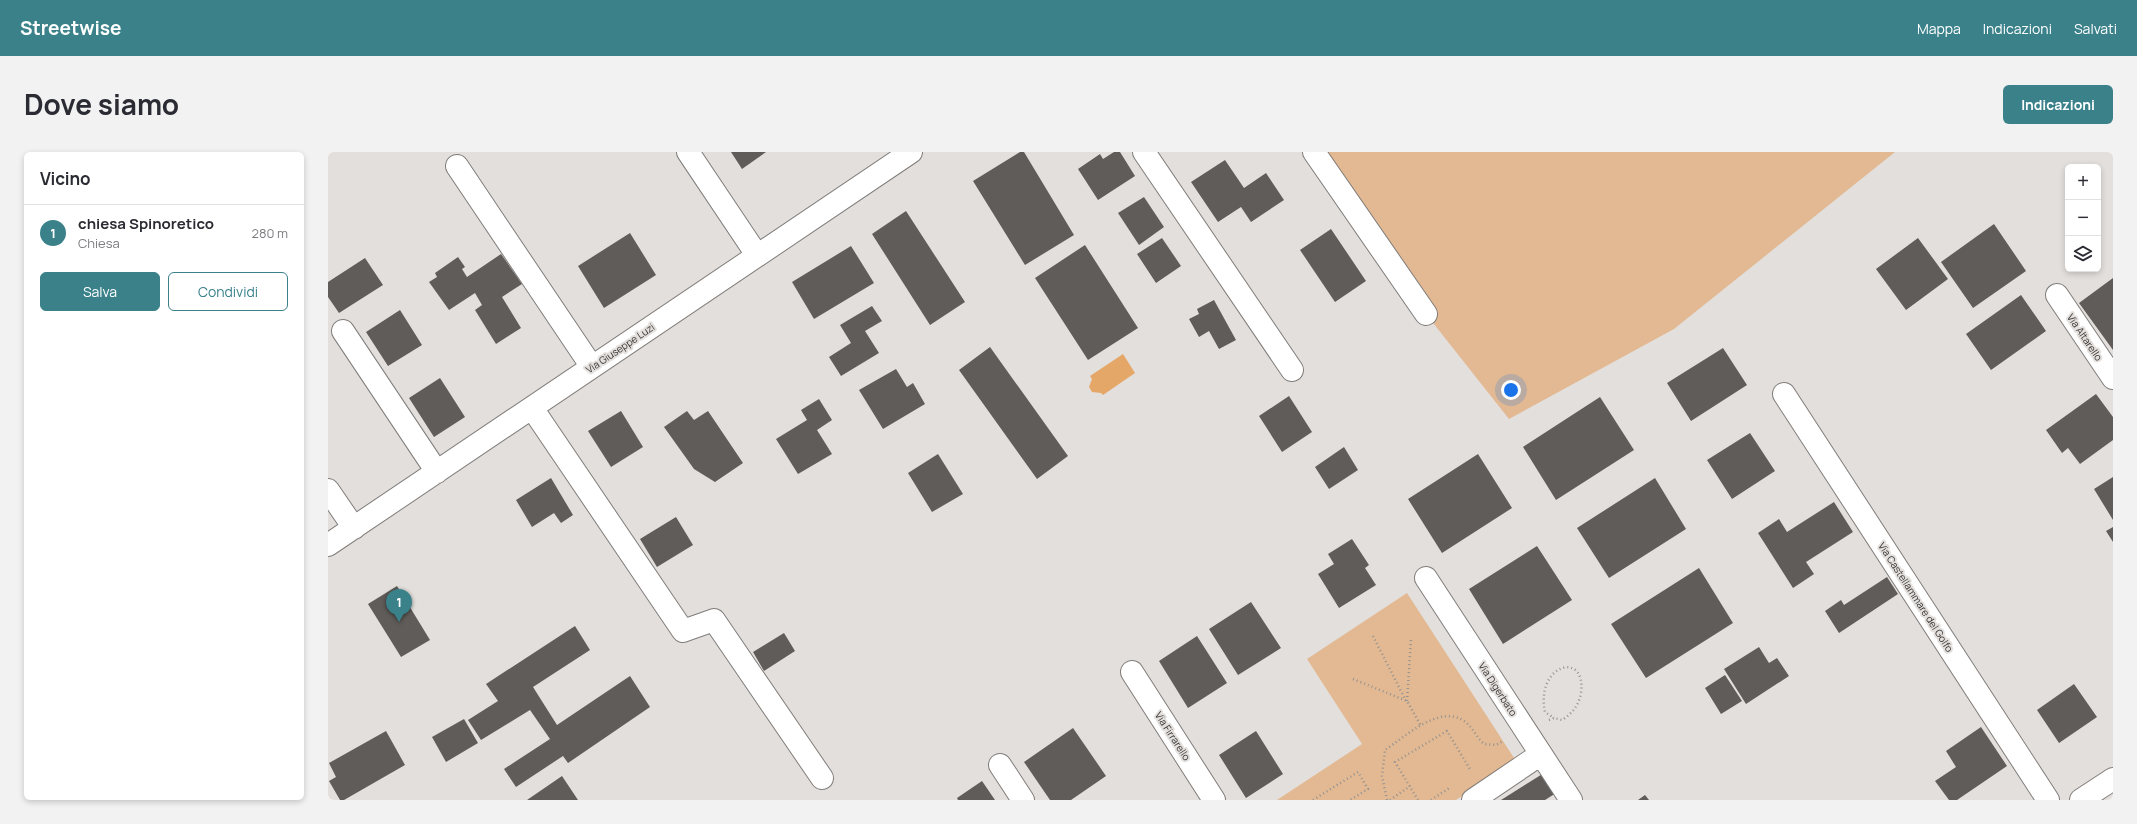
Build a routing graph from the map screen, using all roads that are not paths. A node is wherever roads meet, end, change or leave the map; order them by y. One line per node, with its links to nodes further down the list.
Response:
1 (688, 152): 6 (street)
2 (912, 152): 6 (street, Via Giuseppe Luzi)
3 (1144, 152): 11 (street)
4 (1314, 152): 8 (street)
5 (457, 166): 10 (street)
6 (757, 255): 10 (street, Via Giuseppe Luzi)
7 (2057, 295): 12 (street, Via Altarello)
8 (1426, 314)
9 (343, 331): 15 (street)
10 (592, 368): 14 (street, Via Giuseppe Luzi)
11 (1292, 370)
12 (2113, 378)
13 (1784, 394): 29 (street, Via Castellammare del Golfo)
14 (532, 408): 15 (street, Via Giuseppe Luzi); 23 (street)
15 (437, 472): 17 (street, Via Giuseppe Luzi)
16 (328, 490): 17 (street)
17 (354, 528): 18 (street, Via Giuseppe Luzi)
18 (328, 545)
19 (1426, 578): 21 (street, Via Digerbato)
20 (1132, 672): 26 (street, Via Firrarello)
21 (1541, 754): 27 (street); 28 (street, Via Digerbato)
22 (1000, 765): 25 (street)
23 (822, 778)
24 (2109, 788): 30 (street)
25 (1023, 800)
26 (1214, 800)
27 (1472, 800)
28 (1571, 800)
29 (2048, 800)
30 (2081, 800)

